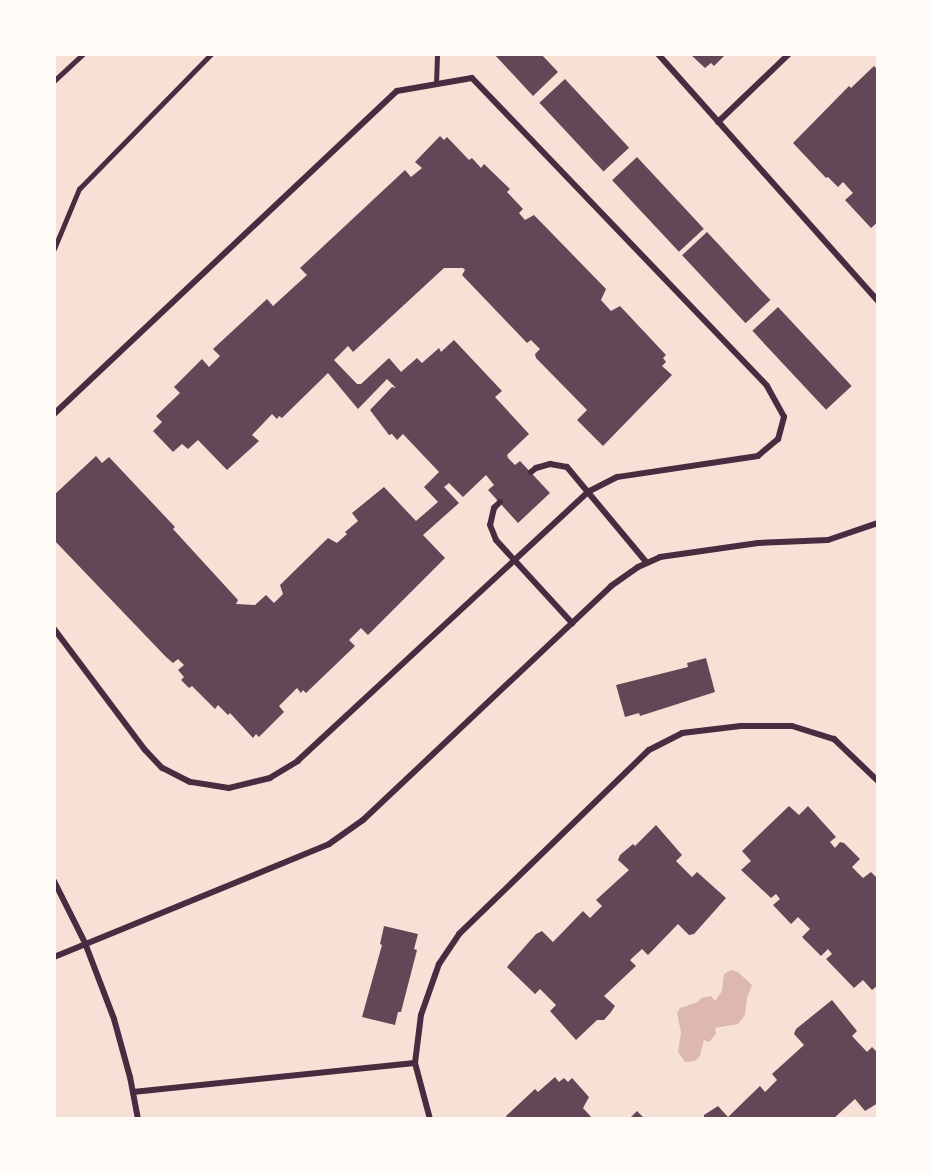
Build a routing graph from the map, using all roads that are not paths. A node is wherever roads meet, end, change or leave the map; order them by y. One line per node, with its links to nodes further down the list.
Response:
1 (84, 54): 6 (lane)
2 (211, 54): 9 (lane)
3 (437, 54): 7 (lane)
4 (657, 54): 8 (street)
5 (789, 54): 8 (street)
6 (54, 81)
7 (436, 84): 11 (street); 13 (street)
8 (718, 122): 10 (street)
9 (54, 249)
10 (878, 301)
11 (54, 414)
12 (531, 472): 13 (street)
13 (588, 492): 16 (street); 17 (street)
14 (500, 502): 16 (street)
15 (878, 522): 17 (street)
16 (513, 559): 18 (street); 19 (street)
17 (647, 563): 18 (street)
18 (572, 623): 22 (street)
19 (54, 629)
20 (878, 781): 24 (street)
21 (54, 881): 22 (street)
22 (85, 943): 23 (street); 25 (street)
23 (54, 957)
24 (415, 1063): 25 (street); 27 (street)
25 (133, 1092): 26 (street)
26 (138, 1119)
27 (430, 1119)

